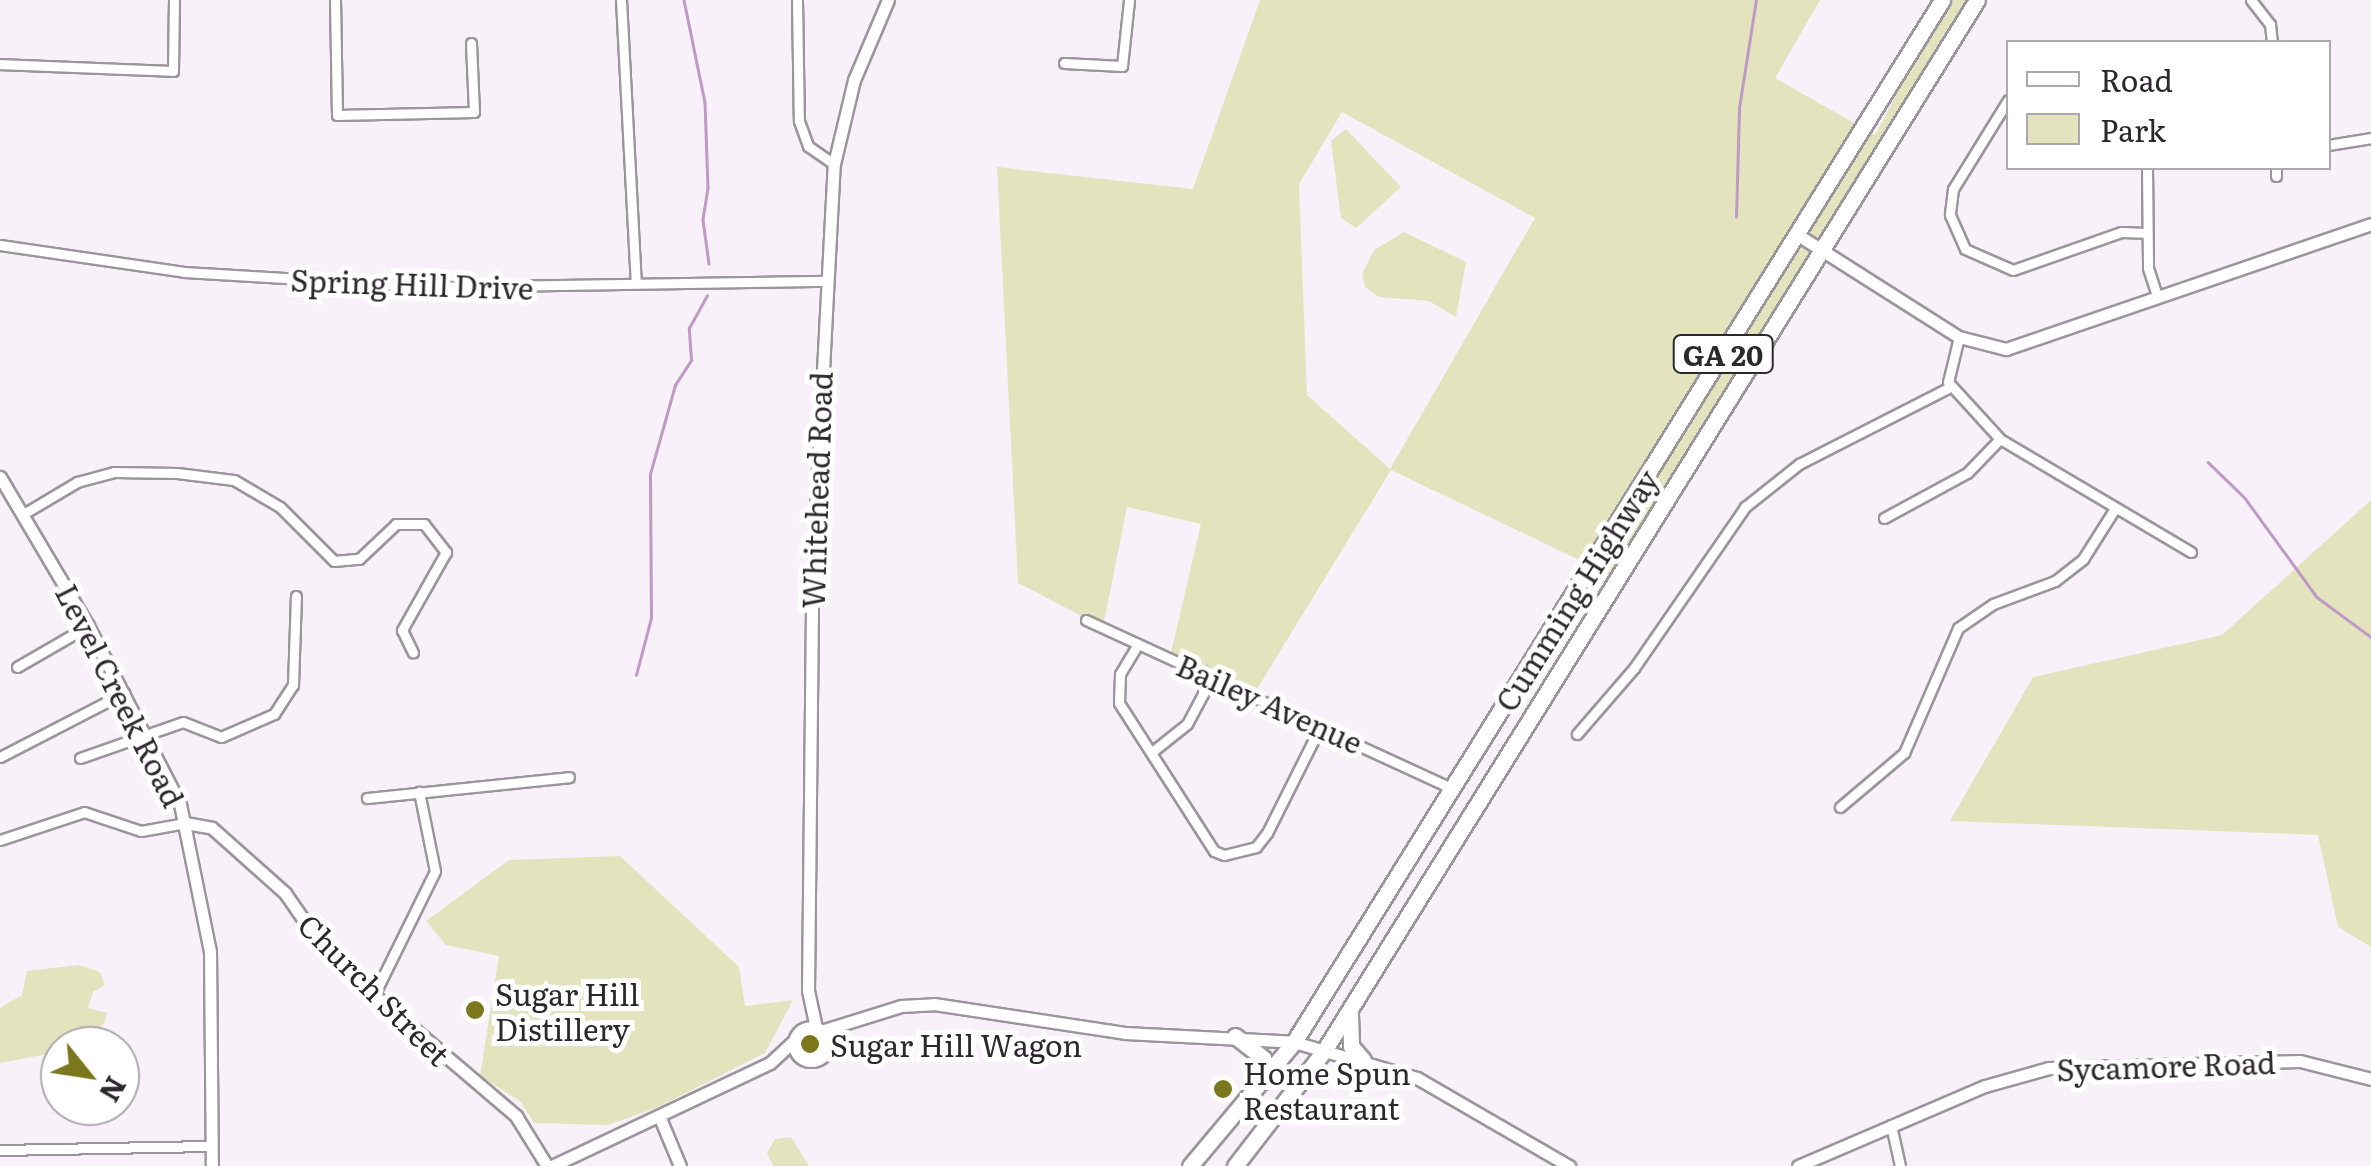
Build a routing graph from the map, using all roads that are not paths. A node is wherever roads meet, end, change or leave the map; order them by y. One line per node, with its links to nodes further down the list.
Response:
1 (174, 0): 12 (street)
2 (334, 0): 11 (street)
3 (621, 0): 25 (street)
4 (797, 0): 17 (street)
5 (888, 0): 17 (street, Whitehead Road)
6 (1129, 0): 13 (street)
7 (1942, 0): 21 (highway, Cumming Highway / GA 20)
8 (1977, 0): 23 (highway, Cumming Highway / GA 20)
9 (2251, 0): 10 (street)
10 (2272, 40)
11 (471, 43)
12 (0, 64)
13 (1064, 64)
14 (2006, 103): 20 (street)
15 (2371, 138): 16 (street)
16 (2331, 145)
17 (834, 164): 24 (street, Whitehead Road)
18 (2147, 170): 20 (street)
19 (2371, 224): 26 (street)
20 (2146, 233): 26 (street)
21 (1798, 235): 23 (street); 50 (highway, Cumming Highway / GA 20)
22 (0, 245): 25 (street, Spring Hill Drive)
23 (1821, 249): 27 (street); 58 (highway, Cumming Highway / GA 20)
24 (826, 281): 25 (street, Spring Hill Drive); 56 (street, Whitehead Road)
25 (635, 283)
26 (2157, 295): 27 (street)
27 (1959, 337): 28 (street)
28 (1950, 386): 29 (street); 45 (street)
29 (2000, 439): 31 (street); 33 (street)
30 (0, 476): 32 (street, Level Creek Road)
31 (2114, 510): 34 (street); 53 (street)
32 (25, 513): 37 (street, Level Creek Road); 39 (street)
33 (1884, 518)
34 (2191, 552)
35 (296, 596): 44 (street)
36 (1086, 620): 38 (street, Bailey Avenue)
37 (88, 626): 40 (street); 42 (street, Level Creek Road)
38 (1138, 644): 41 (street, Bailey Avenue); 46 (street)
39 (413, 653)
40 (17, 667)
41 (1203, 672): 43 (street, Bailey Avenue); 46 (street)
42 (124, 693): 44 (street, Level Creek Road); 47 (street)
43 (1320, 727): 46 (street); 50 (street, Bailey Avenue)
44 (146, 734): 48 (street); 54 (street, Level Creek Road)
45 (1577, 734)
46 (1152, 752)
47 (0, 756)
48 (80, 758)
49 (568, 777): 51 (street)
50 (1453, 788): 63 (highway, Cumming Highway / GA 20)
51 (419, 792): 52 (street); 57 (street)
52 (367, 798)
53 (1840, 807)
54 (189, 822): 55 (street); 57 (street, Church Street); 73 (street, Level Creek Road)
55 (0, 840)
56 (808, 990): 60 (street, Whitehead Road); 61 (street, Whitehead Road)
57 (374, 995): 76 (street, Church Street)
58 (1351, 1006): 65 (highway, Cumming Highway / GA 20); 67 (highway)
59 (853, 1023): 60 (street); 62 (street); 64 (street)
60 (818, 1029): 61 (street); 64 (street, Whitehead Road)
61 (797, 1036): 66 (street); 68 (street)
62 (1234, 1036): 63 (street); 70 (highway)
63 (1294, 1042): 65 (street); 70 (highway, Cumming Highway / GA 20)
64 (827, 1049): 66 (street)
65 (1324, 1051): 67 (street); 79 (highway, Cumming Highway / GA 20)
66 (804, 1060): 68 (street)
67 (1362, 1060): 80 (street)
68 (770, 1064): 71 (street)
69 (2371, 1079): 72 (street, Sycamore Road)
70 (1264, 1081): 78 (highway, Cumming Highway / GA 20)
71 (660, 1118): 76 (street); 77 (street)
72 (1891, 1125): 81 (street, Sycamore Road); 82 (street)
73 (211, 1146): 74 (street); 75 (street, Level Creek Road)
74 (0, 1150)
75 (212, 1166)
76 (549, 1166)
77 (680, 1166)
78 (1190, 1166)
79 (1234, 1166)
80 (1570, 1166)
81 (1798, 1166)
82 (1900, 1166)

